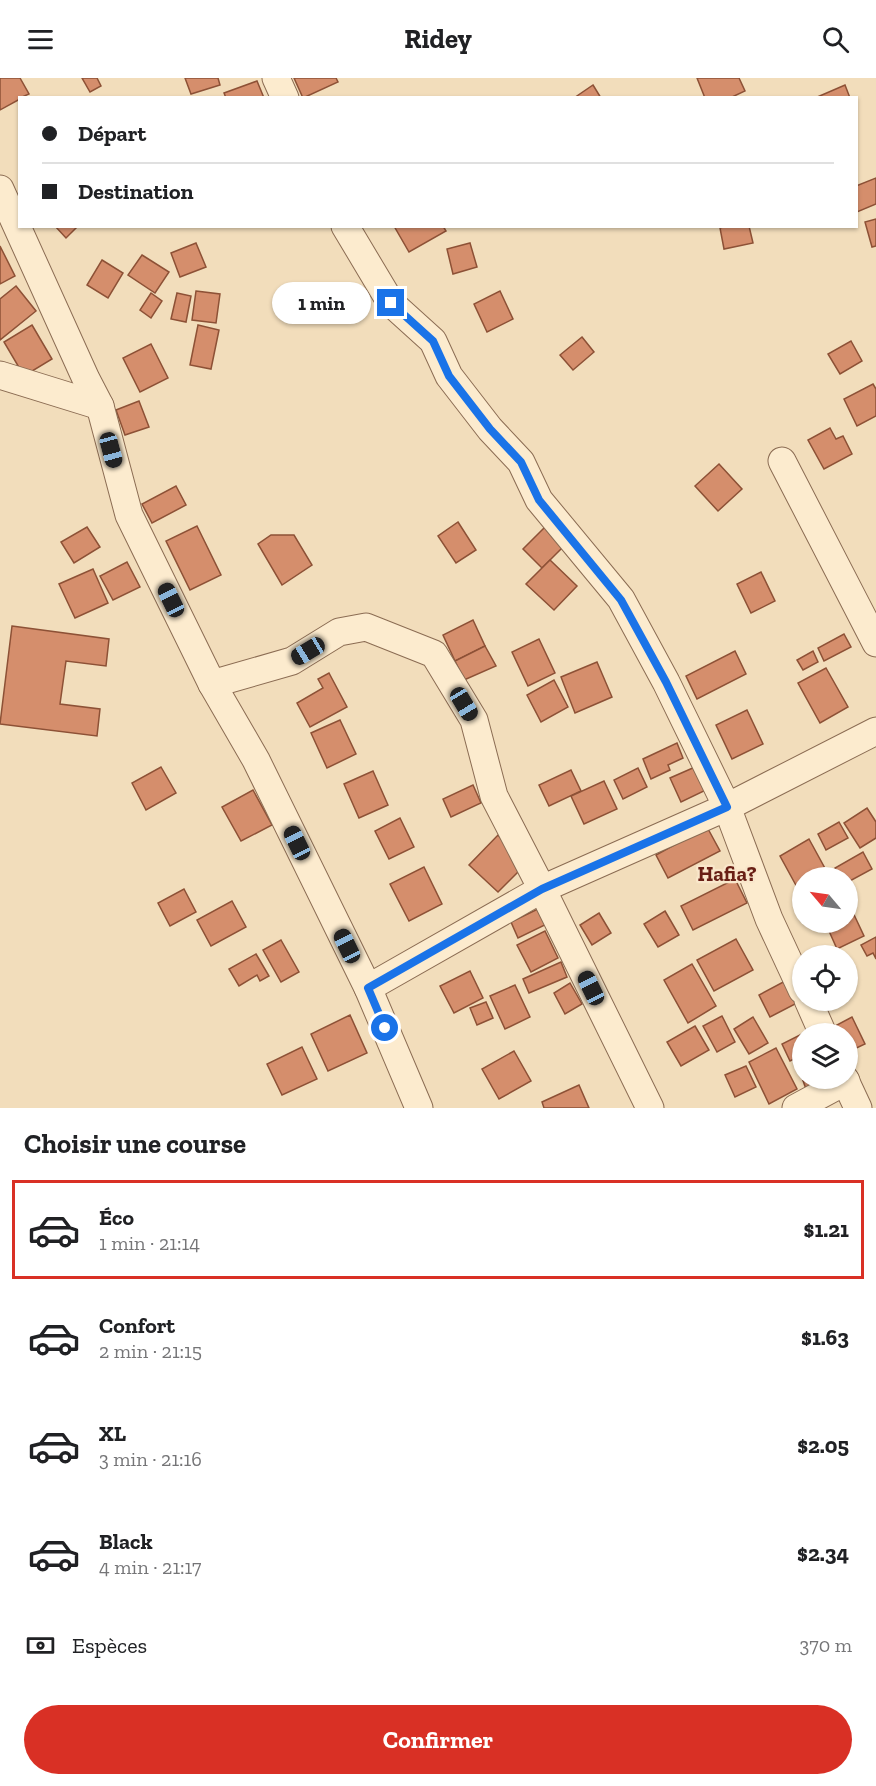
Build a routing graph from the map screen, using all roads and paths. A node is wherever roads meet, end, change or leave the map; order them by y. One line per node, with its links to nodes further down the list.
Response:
1 (276, 78): 2 (street)
2 (284, 96)
3 (0, 189): 6 (street)
4 (346, 228): 11 (street)
5 (0, 375): 6 (street)
6 (100, 406): 9 (street)
7 (782, 461): 8 (street)
8 (876, 644)
9 (212, 684): 12 (street); 14 (street)
10 (876, 731): 11 (street)
11 (727, 807): 12 (street); 13 (street)
12 (542, 889): 14 (street); 17 (street)
13 (792, 969)
14 (368, 988): 16 (street)
15 (856, 1092): 18 (street)
16 (419, 1108)
17 (650, 1108)
18 (796, 1108)

